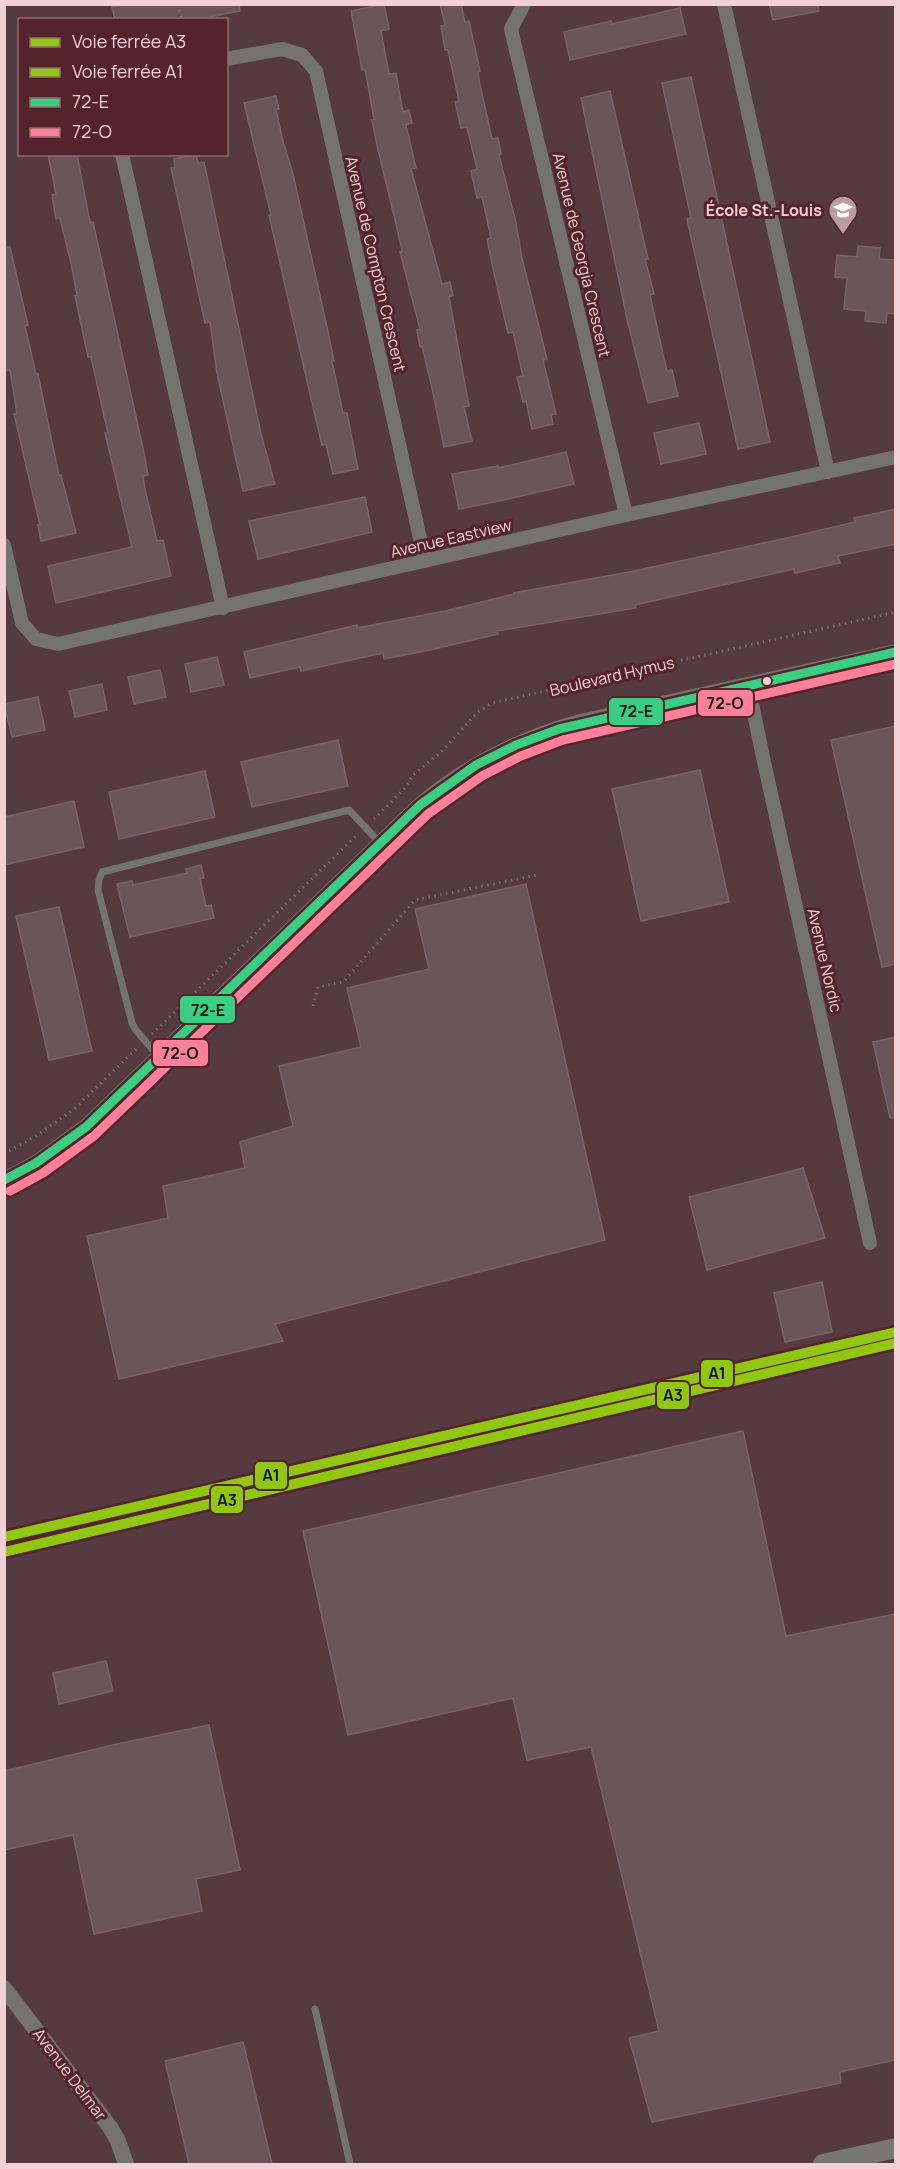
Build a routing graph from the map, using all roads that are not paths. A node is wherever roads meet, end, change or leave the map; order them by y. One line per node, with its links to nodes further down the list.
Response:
1 (524, 4): 7 (street, Avenue de Georgia Crescent)
2 (724, 4): 6 (street)
3 (228, 59): 9 (street, Avenue de Compton Crescent)
4 (122, 156): 10 (street)
5 (896, 457): 6 (street, Avenue Eastview)
6 (828, 472): 7 (street, Avenue Eastview)
7 (626, 515): 9 (street, Avenue Eastview)
8 (4, 544): 10 (street, Avenue Eastview)
9 (425, 561): 10 (street, Avenue Eastview)
10 (223, 608)
11 (896, 652): 12 (street)
12 (748, 684): 13 (street); 16 (street, Avenue Nordic)
13 (380, 843): 14 (street); 14 (lane)
14 (160, 1058): 15 (street)
15 (4, 1180)
16 (870, 1243)
17 (4, 1988): 20 (street, Avenue Delmar)
18 (315, 2009): 21 (lane)
19 (896, 2148): 22 (main road)
20 (126, 2164)
21 (350, 2164)
22 (824, 2164)

